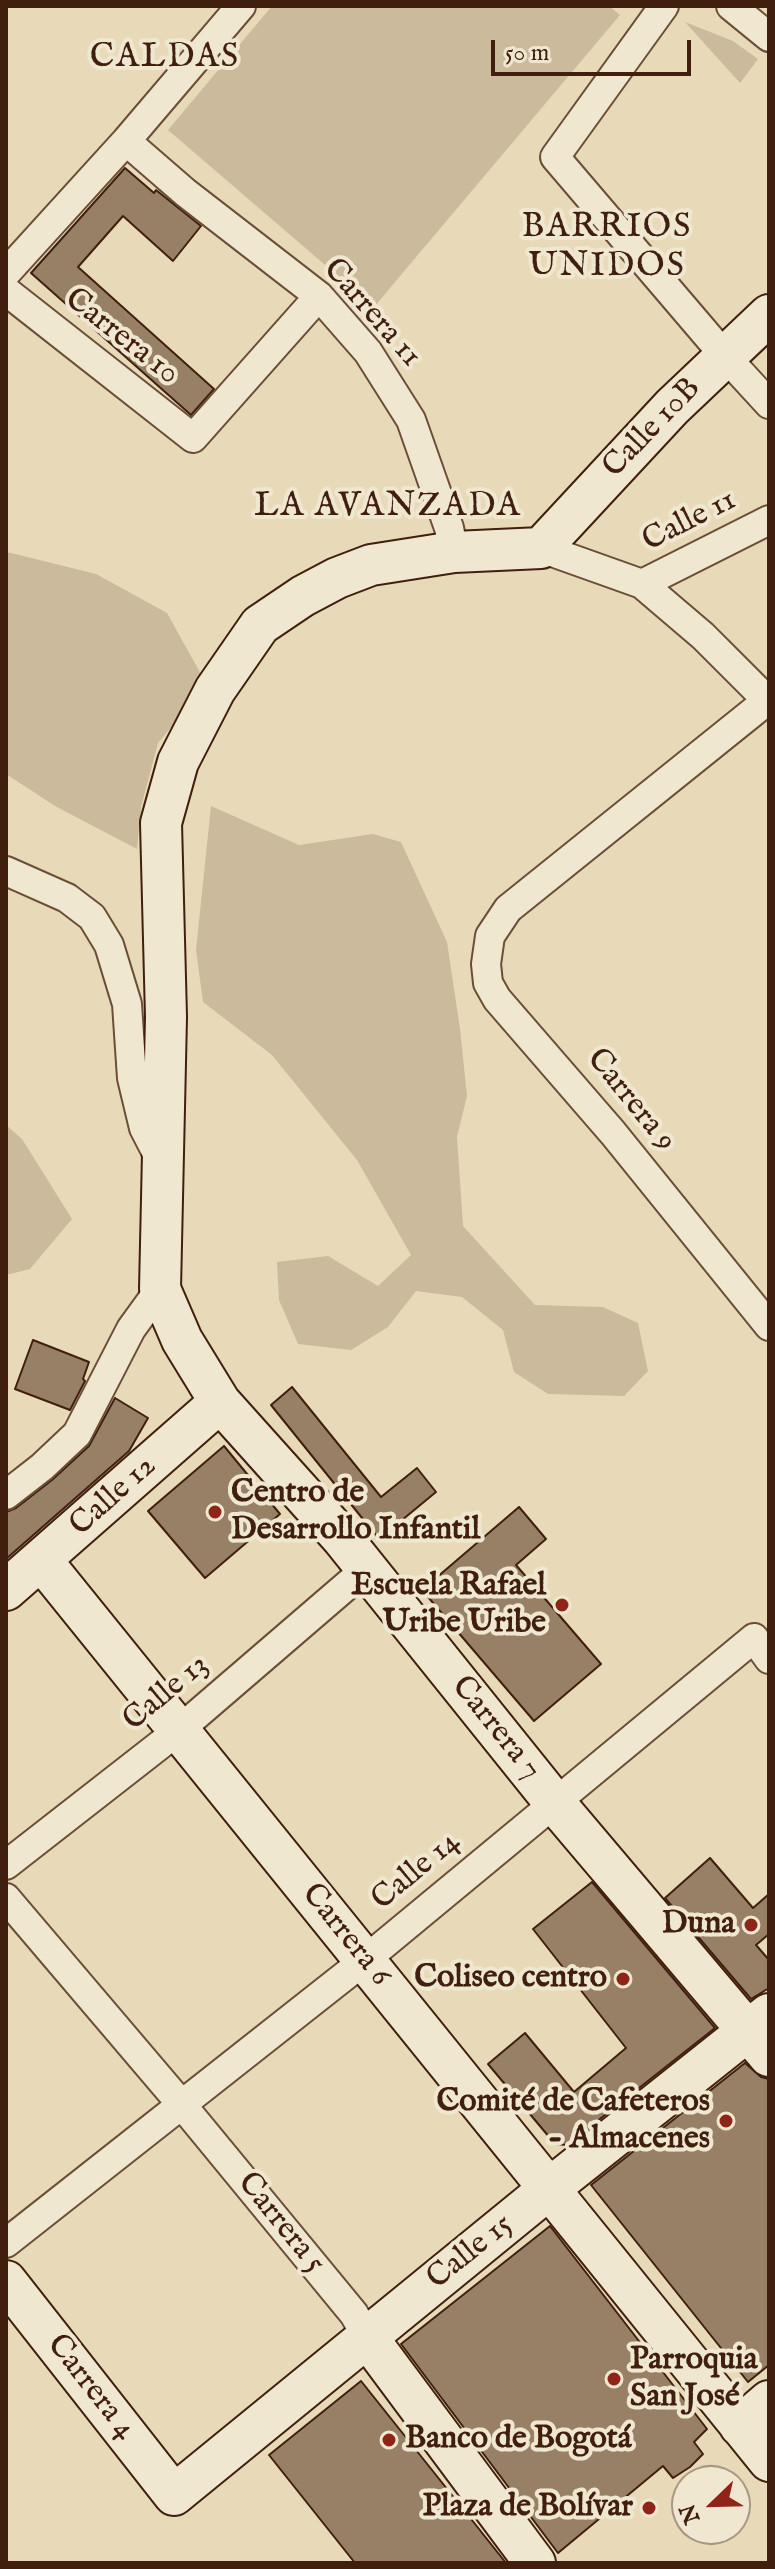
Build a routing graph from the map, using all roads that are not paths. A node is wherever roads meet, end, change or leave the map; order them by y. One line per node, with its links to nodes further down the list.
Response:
1 (241, 6): 5 (street)
2 (664, 6): 10 (street)
3 (731, 6): 4 (street)
4 (769, 37)
5 (126, 141): 6 (street); 8 (street, Carrera 11)
6 (6, 273)
7 (6, 291): 8 (street, Carrera 10)
8 (319, 296): 14 (street, Carrera 11)
9 (769, 315): 10 (main road, Calle 10B)
10 (724, 355): 11 (street); 13 (main road, Calle 10B)
11 (769, 404)
12 (769, 520): 15 (street, Calle 11)
13 (541, 548): 14 (main road); 15 (street)
14 (454, 552): 18 (main road)
15 (642, 584): 16 (street)
16 (768, 701): 20 (street, Carrera 9)
17 (6, 871): 18 (street)
18 (164, 1167): 19 (main road)
19 (160, 1289): 21 (main road, Carrera 7); 22 (street)
20 (769, 1326)
21 (220, 1402): 23 (main road, Calle 12); 24 (main road, Carrera 7)
22 (6, 1495)
23 (42, 1561): 25 (main road, Calle 12); 27 (main road, Carrera 6)
24 (366, 1569): 27 (street, Calle 13); 28 (main road, Carrera 7)
25 (6, 1590)
26 (762, 1648): 28 (street, Calle 14)
27 (179, 1730): 29 (street, Calle 13); 31 (main road, Carrera 6)
28 (554, 1802): 31 (street, Calle 14); 32 (main road, Carrera 7)
29 (6, 1865)
30 (6, 1898): 33 (street, Carrera 5)
31 (365, 1960): 33 (street, Calle 14); 34 (main road, Carrera 6)
32 (762, 2034): 34 (main road, Calle 15)
33 (182, 2105): 35 (street, Calle 14); 37 (street, Carrera 5)
34 (550, 2188): 37 (main road, Calle 15); 38 (main road, Carrera 6)
35 (6, 2243)
36 (6, 2281): 40 (main road, Carrera 4)
37 (367, 2337): 40 (main road, Calle 15); 41 (main road, Carrera 5)
38 (755, 2414): 39 (main road, Carrera 6)
39 (769, 2461)
40 (174, 2495)
41 (535, 2563)

